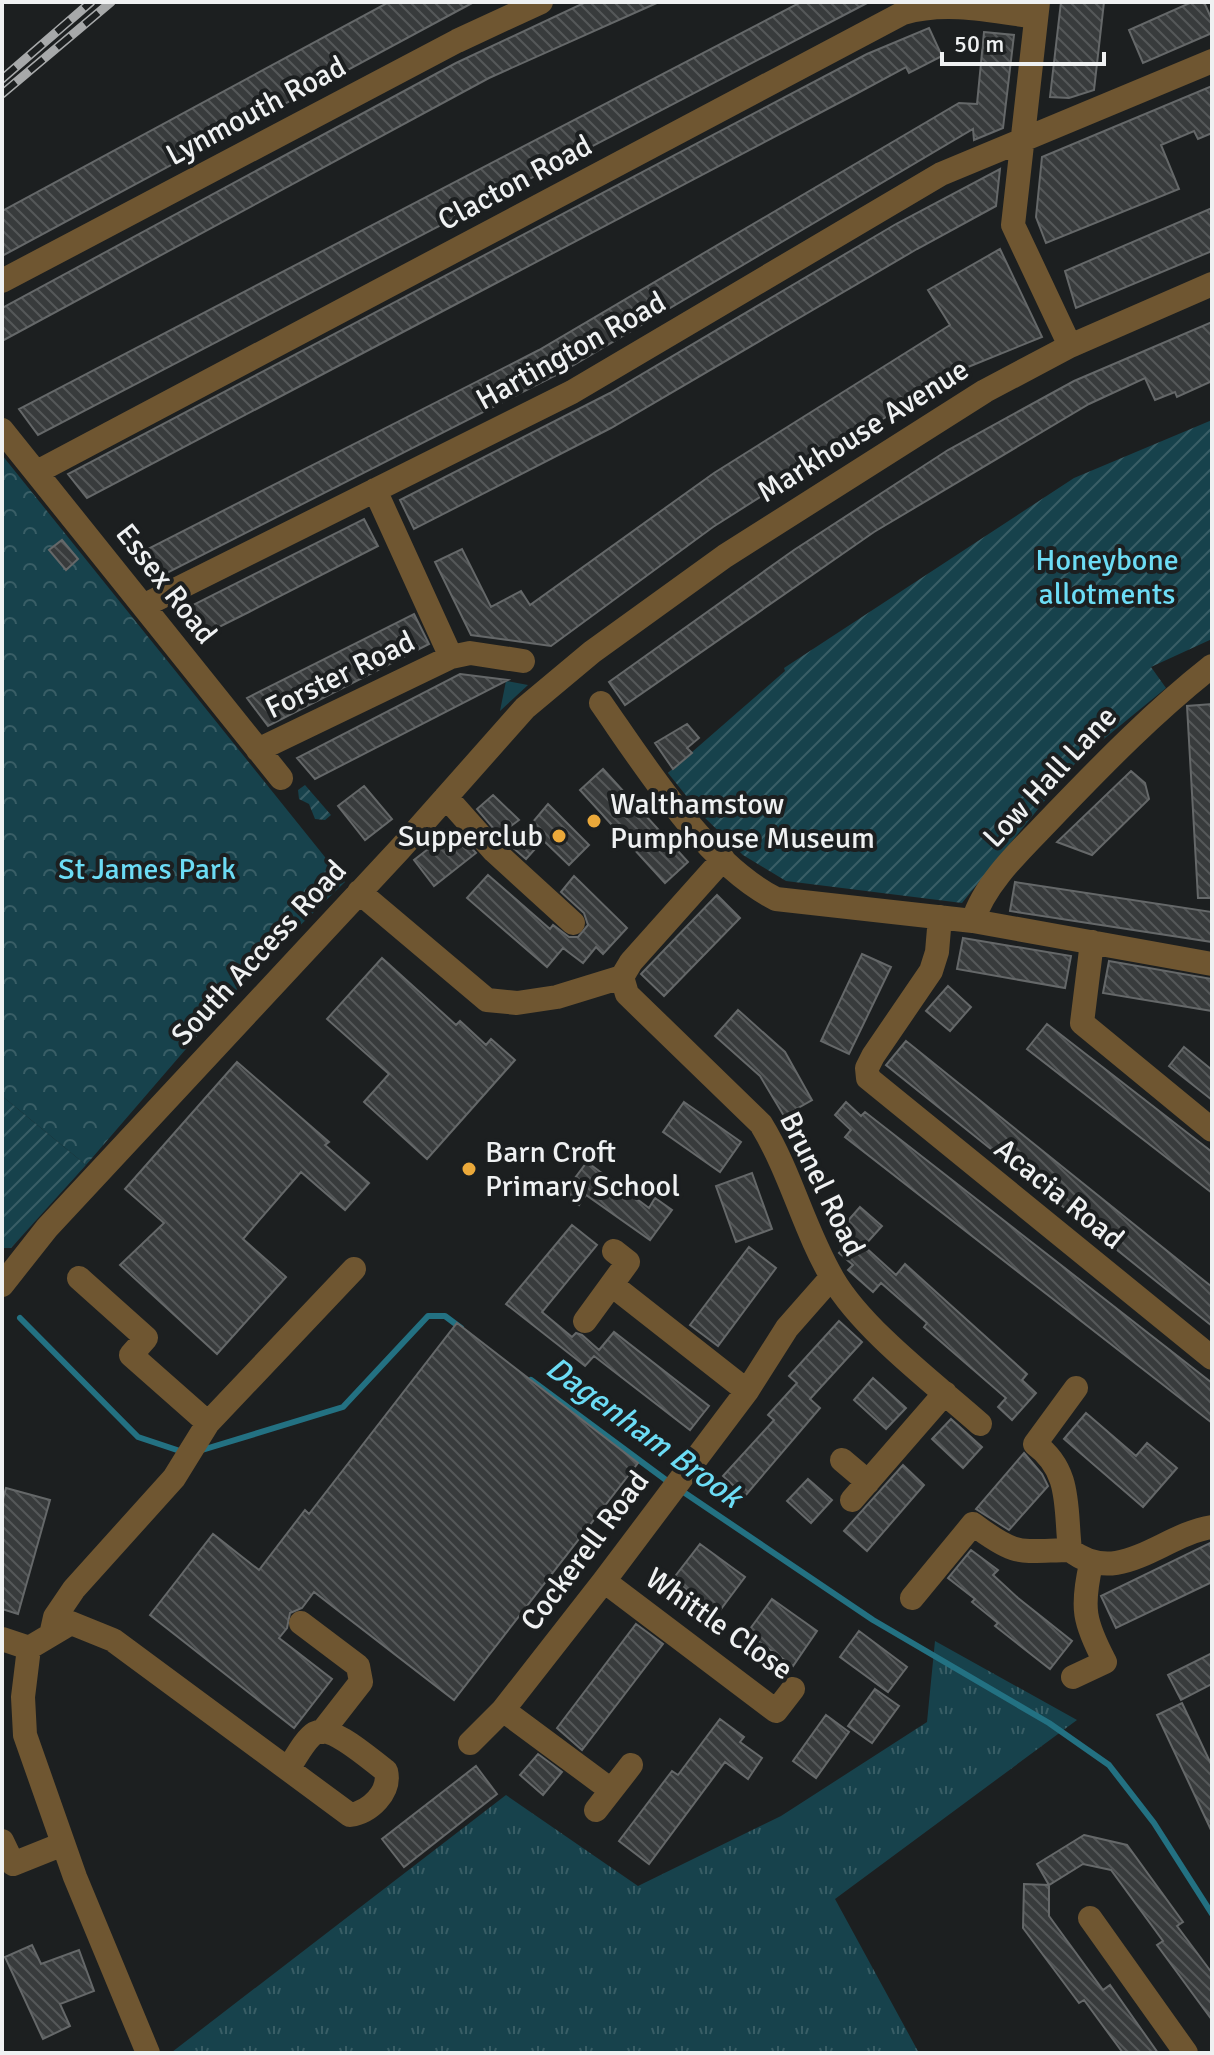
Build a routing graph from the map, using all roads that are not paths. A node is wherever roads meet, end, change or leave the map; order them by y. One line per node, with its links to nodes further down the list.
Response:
1 (541, 2): 5 (street, Lynmouth Road)
2 (1037, 10): 4 (street); 9 (street, Clacton Road)
3 (1212, 61): 4 (street, Hartington Road)
4 (1024, 139): 7 (street); 10 (street, Hartington Road)
5 (2, 281)
6 (1212, 284): 7 (street, Markhouse Avenue)
7 (1070, 346): 15 (street, Markhouse Avenue)
8 (2, 430): 9 (street, Essex Road)
9 (37, 472): 11 (street, Essex Road)
10 (375, 490): 11 (street, Hartington Road); 12 (street, Forster Road)
11 (143, 606): 17 (street, Essex Road)
12 (451, 657): 13 (street, Forster Road); 17 (street, Forster Road)
13 (523, 661)
14 (1212, 666): 23 (street, Low Hall Lane)
15 (570, 671): 19 (street, South Access Road)
16 (601, 703): 20 (street)
17 (258, 750): 18 (street, Essex Road)
18 (281, 778)
19 (446, 797): 21 (street, South Access Road); 24 (street)
20 (723, 859): 22 (street); 27 (street)
21 (359, 892): 27 (street); 33 (street, South Access Road)
22 (940, 917): 23 (street); 36 (street, Acacia Road)
23 (973, 921): 25 (street)
24 (573, 923)
25 (1092, 942): 26 (street); 28 (street)
26 (1212, 964)
27 (622, 977): 32 (street, Brunel Road)
28 (1212, 1130)
29 (614, 1251): 34 (street)
30 (354, 1269): 40 (street)
31 (79, 1278): 40 (street)
32 (831, 1278): 38 (street, Cockerell Road); 39 (street, Brunel Road)
33 (2, 1285)
34 (612, 1285): 35 (street); 38 (street)
35 (585, 1321)
36 (1212, 1358)
37 (1076, 1388): 46 (street)
38 (747, 1391): 48 (street, Cockerell Road)
39 (945, 1393): 41 (street, Brunel Road); 43 (street)
40 (208, 1423): 51 (street)
41 (980, 1424)
42 (842, 1460): 43 (street)
43 (868, 1482): 44 (street)
44 (852, 1500)
45 (1212, 1527): 47 (street)
46 (1070, 1550): 47 (street); 49 (street)
47 (1091, 1564): 54 (street)
48 (604, 1581): 55 (street, Whittle Close); 56 (street, Cockerell Road)
49 (912, 1598)
50 (301, 1623): 57 (street)
51 (51, 1635): 53 (street); 60 (street)
52 (2, 1639): 53 (street)
53 (29, 1648): 62 (street)
54 (1073, 1677)
55 (793, 1689)
56 (503, 1710): 58 (street, Cockerell Road); 59 (street)
57 (322, 1732): 60 (street); 60 (street)
58 (470, 1743)
59 (631, 1765)
60 (288, 1769)
61 (2, 1841): 62 (street)
62 (63, 1844): 64 (street)
63 (1090, 1918): 65 (street)
64 (148, 2053)
65 (1186, 2053)

